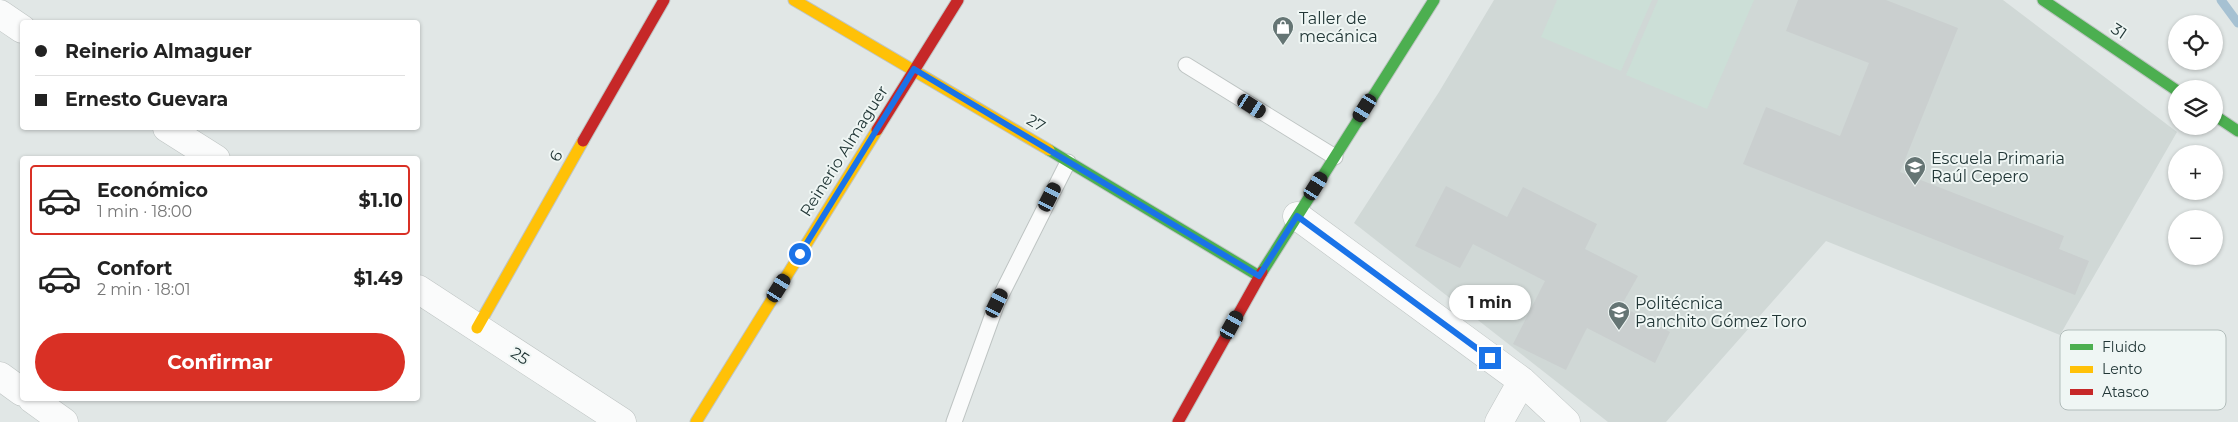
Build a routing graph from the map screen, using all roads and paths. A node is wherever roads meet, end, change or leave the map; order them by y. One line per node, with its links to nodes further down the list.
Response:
1 (664, 0): 20 (street, 6)
2 (794, 0): 9 (street, 27)
3 (958, 0): 9 (street, Reinerio Almaguer)
4 (1434, 0): 15 (street)
5 (2043, 0): 10 (street, 31)
6 (0, 14): 7 (street)
7 (20, 28)
8 (1186, 65): 15 (lane)
9 (914, 69): 16 (street, 27); 27 (street, Reinerio Almaguer)
10 (2168, 85)
11 (2223, 121): 13 (street)
12 (170, 130): 14 (street)
13 (2238, 131)
14 (211, 156)
15 (1335, 157): 17 (street)
16 (1068, 162): 18 (street, 27); 28 (lane)
17 (1297, 216): 18 (street); 22 (street)
18 (1259, 276): 29 (street)
19 (420, 290): 20 (street, 25)
20 (477, 328): 26 (street, 25)
21 (0, 376): 23 (street)
22 (1522, 381): 30 (street); 31 (street)
23 (20, 391)
24 (35, 401): 25 (street)
25 (64, 422)
26 (622, 422)
27 (696, 422)
28 (954, 422)
29 (1178, 422)
30 (1499, 422)
31 (1566, 422)

